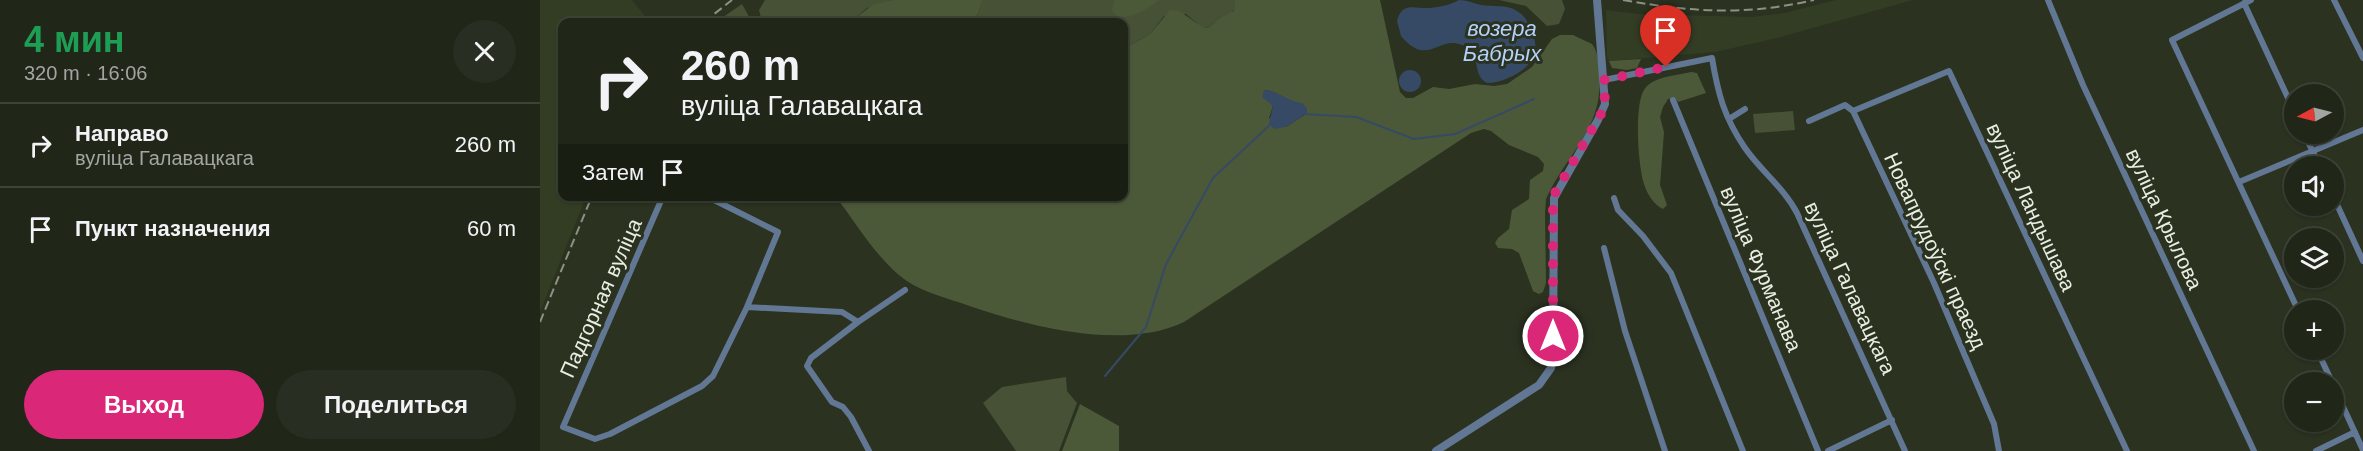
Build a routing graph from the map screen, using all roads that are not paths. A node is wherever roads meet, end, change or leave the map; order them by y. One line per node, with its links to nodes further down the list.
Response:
1 (1597, 0): 6 (street)
2 (2048, 0): 41 (street, вуліца Крылова)
3 (2334, 0): 5 (street)
4 (2248, 2): 7 (street); 17 (street)
5 (2363, 58)
6 (1604, 80): 11 (street, вуліца Галавацкага); 33 (street)
7 (2284, 87)
8 (1673, 100): 36 (street, вуліца Фурманава)
9 (1745, 109): 11 (street)
10 (1853, 111): 12 (street); 39 (street, Новапрудоўскі праезд); 40 (street, вуліца Ландышава)
11 (1729, 118): 29 (street, вуліца Галавацкага)
12 (1809, 121)
13 (2363, 130): 15 (street)
14 (2309, 144): 15 (street)
15 (2313, 151): 16 (street); 17 (street)
16 (2315, 156)
17 (2239, 182): 25 (street)
18 (1614, 198): 35 (street)
19 (661, 201): 26 (street, Падгорная вуліца)
20 (716, 201): 26 (street)
21 (2342, 216): 23 (street)
22 (1604, 248): 34 (street)
23 (2363, 261)
24 (905, 290): 27 (street)
25 (2293, 300)
26 (747, 307): 27 (street)
27 (858, 322): 32 (street)
28 (2344, 408): 30 (street)
29 (1892, 420): 37 (street); 38 (street, вуліца Галавацкага)
30 (2355, 432): 31 (street); 42 (street)
31 (2363, 450)
32 (869, 451)
33 (1436, 451)
34 (1665, 451)
35 (1743, 451)
36 (1818, 451)
37 (1828, 451)
38 (1905, 451)
39 (1999, 451)
40 (2127, 451)
41 (2254, 451)
42 (2316, 451)

